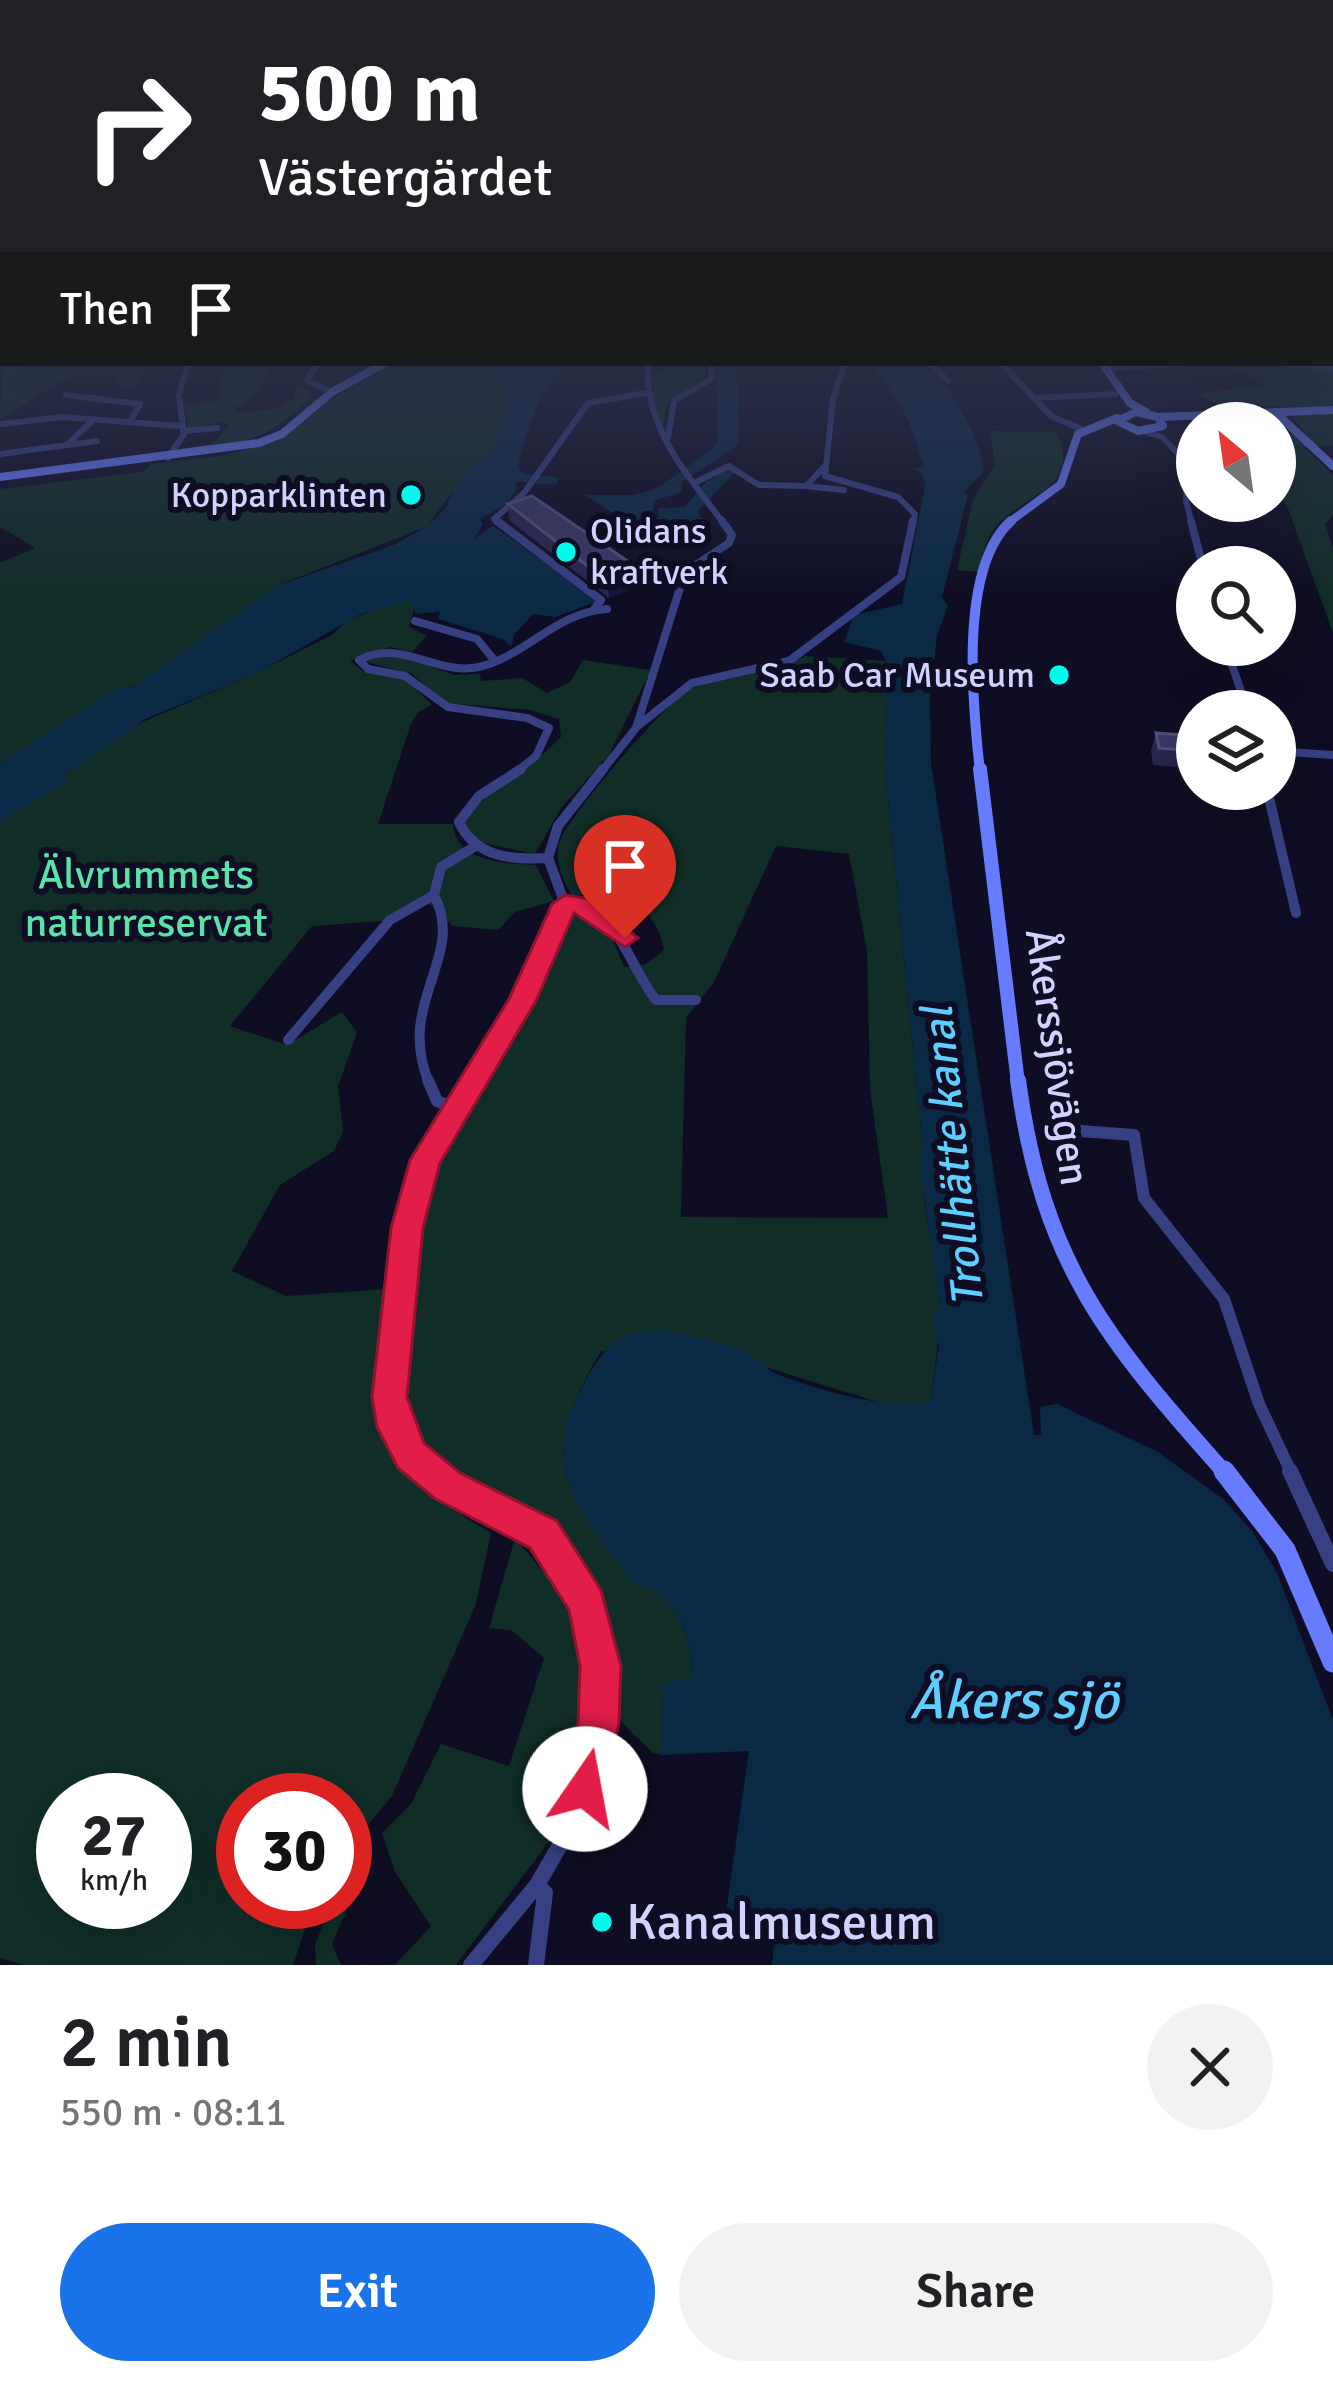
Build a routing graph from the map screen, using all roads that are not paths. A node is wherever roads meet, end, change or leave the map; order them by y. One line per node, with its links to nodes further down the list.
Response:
1 (48, 418): 11 (street); 15 (street)
2 (132, 418): 14 (street)
3 (181, 418): 17 (street)
4 (299, 418): 25 (street)
5 (579, 418): 33 (street)
6 (654, 418): 21 (street)
7 (671, 418): 21 (street)
8 (830, 418): 27 (street)
9 (1055, 418): 19 (street)
10 (1150, 418): 16 (street)
11 (94, 419): 14 (street); 23 (street)
12 (1121, 419): 16 (street); 16 (street); 19 (street)
13 (1176, 419): 16 (street)
14 (130, 422): 17 (street)
15 (0, 424)
16 (1158, 424): 32 (street)
17 (182, 428): 18 (street); 25 (street)
18 (218, 428)
19 (1084, 430): 51 (street, Åkerssjövägen)
20 (1296, 432): 26 (street)
21 (668, 436): 29 (street)
22 (98, 442): 23 (street)
23 (68, 444): 24 (street)
24 (0, 454)
25 (168, 458): 28 (street)
26 (1333, 466)
27 (824, 467): 30 (street); 31 (street)
28 (0, 477)
29 (695, 483): 30 (street); 37 (street)
30 (806, 486): 31 (street)
31 (853, 491): 37 (street)
32 (1198, 546)
33 (595, 608): 34 (street); 36 (street)
34 (607, 609)
35 (415, 621): 36 (street)
36 (495, 661): 41 (street)
37 (636, 728): 42 (street)
38 (1296, 752): 39 (street)
39 (1333, 755)
40 (1272, 810): 45 (street)
41 (474, 847): 42 (street); 43 (street)
42 (548, 858): 44 (street)
43 (434, 895): 47 (street); 48 (street)
44 (565, 904): 46 (street); 48 (street)
45 (1296, 913)
46 (696, 1000)
47 (288, 1040)
48 (457, 1109): 52 (street)
49 (1067, 1130): 50 (street)
50 (1333, 1564)
51 (1333, 1662)
52 (537, 1885): 53 (street); 54 (street)
53 (471, 1965)
54 (536, 1965)

